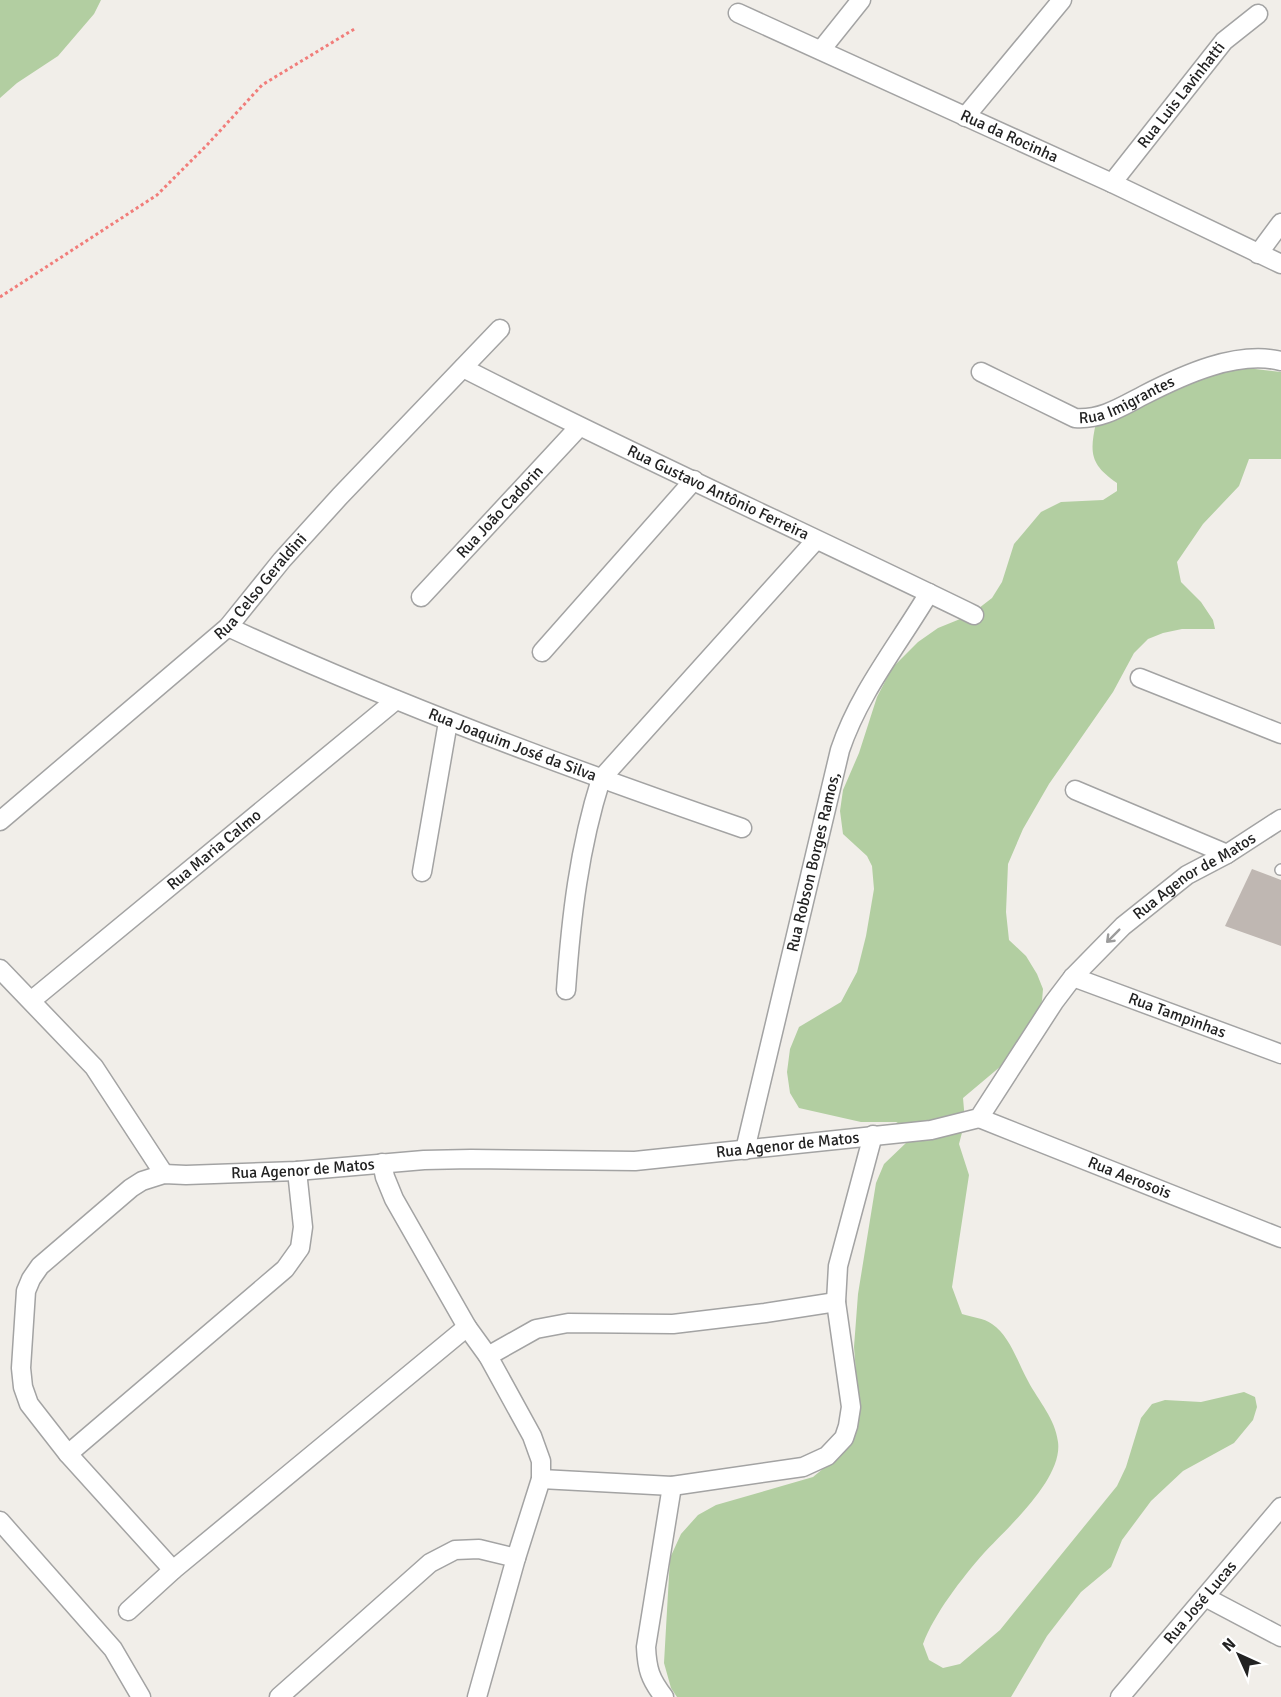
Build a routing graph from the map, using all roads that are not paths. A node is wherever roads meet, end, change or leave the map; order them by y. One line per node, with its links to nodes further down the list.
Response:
1 (861, 0): 5 (street)
2 (1062, 0): 6 (street)
3 (738, 14): 5 (street, Rua da Rocinha)
4 (1258, 14): 7 (street, Rua Luis Lavinhatti)
5 (821, 50): 6 (street, Rua da Rocinha)
6 (965, 117): 7 (street, Rua da Rocinha)
7 (1112, 183): 9 (street, Rua da Rocinha)
8 (1281, 223): 9 (street)
9 (1258, 254): 10 (street, Rua da Rocinha)
10 (1281, 264)
11 (500, 329): 13 (street, Rua Celso Geraldini)
12 (1281, 361): 14 (street, Rua Imigrantes)
13 (463, 368): 15 (street, Rua Gustavo Antônio Ferreira); 21 (street, Rua Celso Geraldini)
14 (981, 372)
15 (579, 427): 16 (street, Rua Gustavo Antônio Ferreira); 19 (street, Rua João Cadorin)
16 (694, 480): 17 (street, Rua Gustavo Antônio Ferreira); 22 (street)
17 (816, 540): 18 (street, Rua Gustavo Antônio Ferreira); 27 (street, Rua Joaquim José da Silva)
18 (929, 593): 20 (street, Rua Gustavo Antônio Ferreira); 41 (street, Rua Robson Borges Ramos,)
19 (421, 597)
20 (974, 615)
21 (228, 627): 24 (street, Rua Joaquim José da Silva); 30 (street, Rua Celso Geraldini)
22 (542, 652)
23 (1140, 678): 26 (street)
24 (396, 700): 25 (street, Rua Joaquim José da Silva); 37 (street, Rua Maria Calmo)
25 (448, 722): 27 (street, Rua Joaquim José da Silva); 33 (street)
26 (1281, 734)
27 (601, 779): 31 (street); 36 (street)
28 (1075, 790): 32 (street)
29 (1281, 819): 32 (street, Rua Agenor de Matos)
30 (0, 821)
31 (742, 828)
32 (1227, 854): 35 (street, Rua Agenor de Matos, one-way to 35)
33 (422, 872)
34 (0, 969): 37 (street)
35 (1073, 977): 38 (street, Rua Tampinhas); 39 (street, Rua Agenor de Matos)
36 (566, 990)
37 (32, 1000): 44 (street)
38 (1281, 1054)
39 (979, 1118): 40 (street, Rua Agenor de Matos); 45 (street, Rua Aerosois)
40 (873, 1135): 41 (street, Rua Agenor de Matos); 46 (street)
41 (745, 1150): 42 (street, Rua Agenor de Matos)
42 (382, 1163): 43 (street, Rua Agenor de Matos); 47 (street)
43 (297, 1171): 44 (street, Rua Agenor de Matos); 49 (street)
44 (164, 1174): 49 (street, Rua Agenor de Matos)
45 (1281, 1238)
46 (836, 1302): 48 (street); 51 (street)
47 (467, 1327): 48 (street); 55 (street)
48 (488, 1356): 50 (street)
49 (68, 1454): 55 (street, Rua Agenor de Matos)
50 (541, 1479): 51 (street); 54 (street)
51 (672, 1486): 62 (street)
52 (1281, 1507): 56 (street, Rua José Lucas)
53 (2, 1527): 59 (street)
54 (516, 1558): 60 (street); 61 (street)
55 (173, 1570): 57 (street)
56 (1205, 1597): 58 (street); 63 (street, Rua José Lucas)
57 (128, 1611)
58 (1281, 1637)
59 (141, 1697)
60 (279, 1697)
61 (477, 1697)
62 (664, 1697)
63 (1120, 1697)

